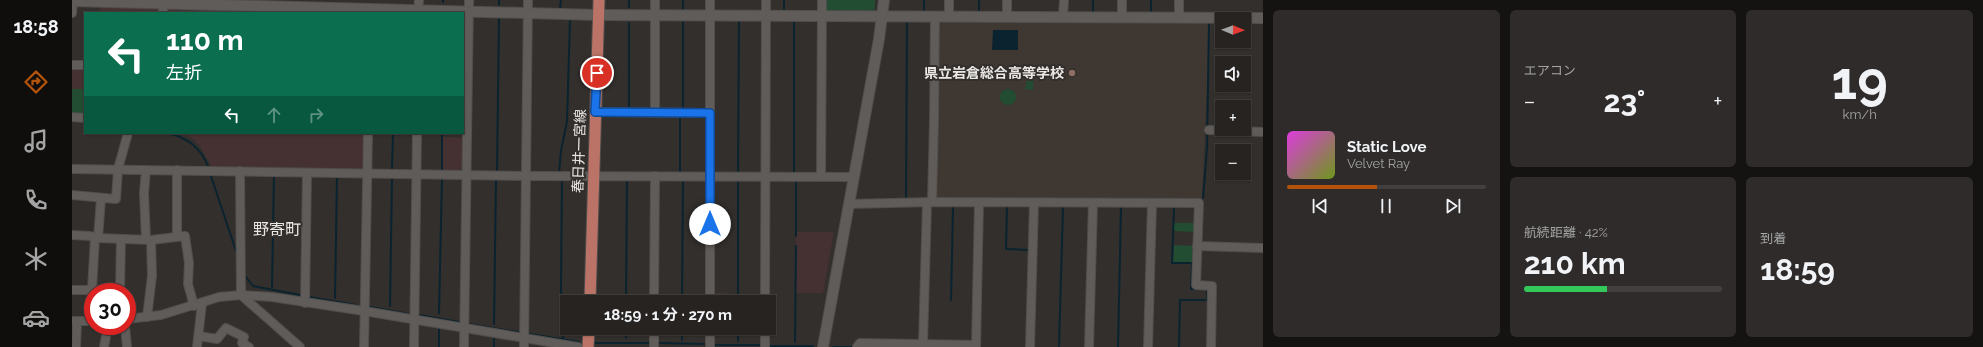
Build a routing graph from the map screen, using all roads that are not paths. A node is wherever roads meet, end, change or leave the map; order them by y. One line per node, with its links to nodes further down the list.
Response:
1 (73, 0): 16 (street); 23 (street)
2 (419, 0): 21 (street)
3 (469, 0): 22 (street)
4 (528, 0): 24 (street)
5 (598, 0): 25 (main road, 春日井一宮線)
6 (655, 0): 26 (street)
7 (710, 0): 27 (street)
8 (766, 0): 28 (street)
9 (822, 0): 29 (street)
10 (884, 0): 30 (street)
11 (950, 0): 32 (street)
12 (1007, 0): 33 (street)
13 (1064, 0): 34 (street)
14 (1122, 0): 35 (street)
15 (1179, 0): 36 (street)
16 (119, 1): 19 (street)
17 (241, 3): 18 (street); 19 (street)
18 (310, 4): 20 (street)
19 (163, 5)
20 (367, 7): 21 (street)
21 (419, 11): 22 (street)
22 (469, 12): 24 (street); 58 (street)
23 (72, 13)
24 (528, 13): 25 (street); 59 (street)
25 (598, 15): 26 (street); 40 (main road, 春日井一宮線)
26 (655, 15): 27 (street); 41 (street)
27 (710, 16): 28 (street); 42 (street)
28 (766, 16): 29 (street); 63 (street)
29 (822, 16): 30 (street); 64 (street)
30 (882, 16): 31 (street); 65 (street)
31 (935, 17): 32 (street); 69 (street)
32 (949, 17): 33 (street)
33 (1007, 17): 34 (street)
34 (1063, 17): 35 (street)
35 (1122, 18): 36 (street)
36 (1179, 18): 37 (street)
37 (1263, 18)
38 (72, 65): 39 (street)
39 (84, 65)
40 (595, 112): 41 (street); 60 (main road, 春日井一宮線)
41 (655, 113): 42 (street)
42 (710, 113): 62 (street)
43 (72, 117): 44 (street)
44 (84, 118)
45 (1209, 130): 46 (street)
46 (1263, 132)
47 (128, 134): 51 (street)
48 (368, 134): 56 (street)
49 (417, 134): 57 (street)
50 (72, 169): 51 (street)
51 (118, 169): 52 (street); 67 (street)
52 (146, 170): 53 (street); 78 (street)
53 (177, 170): 54 (street); 75 (street)
54 (240, 172): 55 (street); 85 (street)
55 (306, 173): 56 (street); 90 (street)
56 (368, 174): 57 (street); 92 (street)
57 (417, 174): 58 (street); 95 (street)
58 (467, 175): 59 (street); 97 (street)
59 (526, 176): 60 (street); 105 (street)
60 (593, 176): 61 (street); 86 (main road, 春日井一宮線)
61 (655, 176): 62 (street); 87 (street)
62 (710, 176): 63 (street); 88 (street)
63 (766, 177): 64 (street); 89 (street)
64 (821, 177): 65 (street)
65 (854, 177): 73 (street)
66 (72, 195): 67 (street)
67 (102, 199): 76 (street)
68 (979, 202): 69 (street); 70 (street); 107 (street)
69 (929, 203): 73 (street); 106 (street)
70 (1034, 203): 71 (street); 125 (street)
71 (1093, 203): 72 (street); 126 (street)
72 (1152, 203): 79 (street); 127 (street)
73 (849, 204): 123 (street)
74 (72, 235): 76 (street)
75 (177, 236): 78 (street); 91 (street)
76 (96, 238): 77 (street); 81 (street)
77 (121, 239): 78 (street); 82 (street)
78 (148, 240): 93 (street)
79 (1197, 246): 80 (street); 128 (street)
80 (1263, 248)
81 (93, 283)
82 (120, 283)
83 (72, 290): 84 (street)
84 (84, 290)
85 (242, 295): 90 (street); 91 (street); 113 (street)
86 (590, 295)
87 (654, 295)
88 (710, 295)
89 (765, 295)
90 (305, 303): 92 (street)
91 (198, 304): 93 (street); 104 (street)
92 (364, 312): 95 (street); 114 (street)
93 (147, 318): 94 (street)
94 (136, 319)
95 (414, 320): 97 (street); 115 (street)
96 (74, 321): 108 (street)
97 (464, 328): 105 (street); 116 (street)
98 (106, 335): 109 (street)
99 (126, 335): 110 (street)
100 (589, 335): 119 (main road)
101 (654, 335): 120 (street)
102 (710, 335): 121 (street)
103 (765, 335): 122 (street)
104 (199, 336): 111 (street); 112 (street)
105 (524, 338): 117 (street); 118 (street)
106 (923, 344): 107 (street); 124 (street)
107 (976, 346)
108 (76, 347)
109 (104, 347)
110 (127, 347)
111 (197, 347)
112 (249, 347)
113 (300, 347)
114 (364, 347)
115 (414, 347)
116 (464, 347)
117 (524, 347)
118 (578, 347)
119 (588, 347)
120 (654, 347)
121 (710, 347)
122 (765, 347)
123 (823, 347)
124 (857, 347)
125 (1030, 347)
126 (1089, 347)
127 (1148, 347)
128 (1211, 347)

